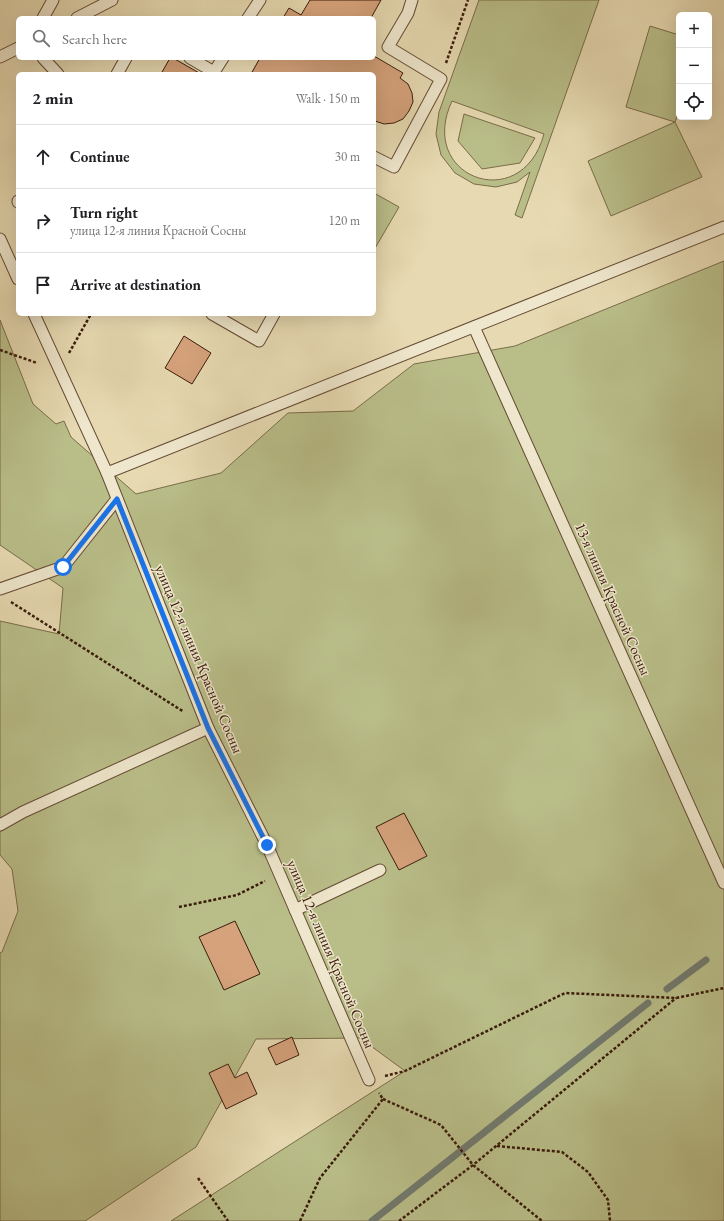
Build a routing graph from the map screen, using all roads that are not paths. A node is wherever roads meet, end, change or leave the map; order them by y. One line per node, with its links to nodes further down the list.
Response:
1 (53, 0): 5 (lane)
2 (112, 0): 6 (lane)
3 (260, 0): 7 (lane)
4 (412, 0): 18 (lane)
5 (44, 16)
6 (81, 16)
7 (249, 16)
8 (16, 49): 9 (lane)
9 (0, 57)
10 (46, 60): 14 (lane)
11 (125, 60): 15 (lane)
12 (193, 60): 16 (lane)
13 (222, 60): 17 (lane)
14 (56, 72)
15 (118, 72)
16 (214, 72)
17 (214, 72)
18 (376, 158)
19 (724, 227): 25 (lane)
20 (0, 239): 21 (lane)
21 (16, 275)
22 (35, 316): 26 (lane, улица 12-я линия Красной Сосны)
23 (215, 316): 24 (lane)
24 (273, 316)
25 (474, 327): 26 (lane); 31 (lane, 13-я линия Красной Сосны)
26 (107, 473): 27 (lane, улица 12-я линия Красной Сосны)
27 (117, 499): 28 (lane); 29 (lane, улица 12-я линия Красной Сосны)
28 (0, 589)
29 (208, 728): 30 (lane); 34 (lane, улица 12-я линия Красной Сосны)
30 (0, 826)
31 (721, 866): 33 (lane, 13-я линия Красной Сосны)
32 (380, 870): 34 (lane)
33 (724, 883)
34 (295, 910): 35 (lane, улица 12-я линия Красной Сосны)
35 (369, 1080)

